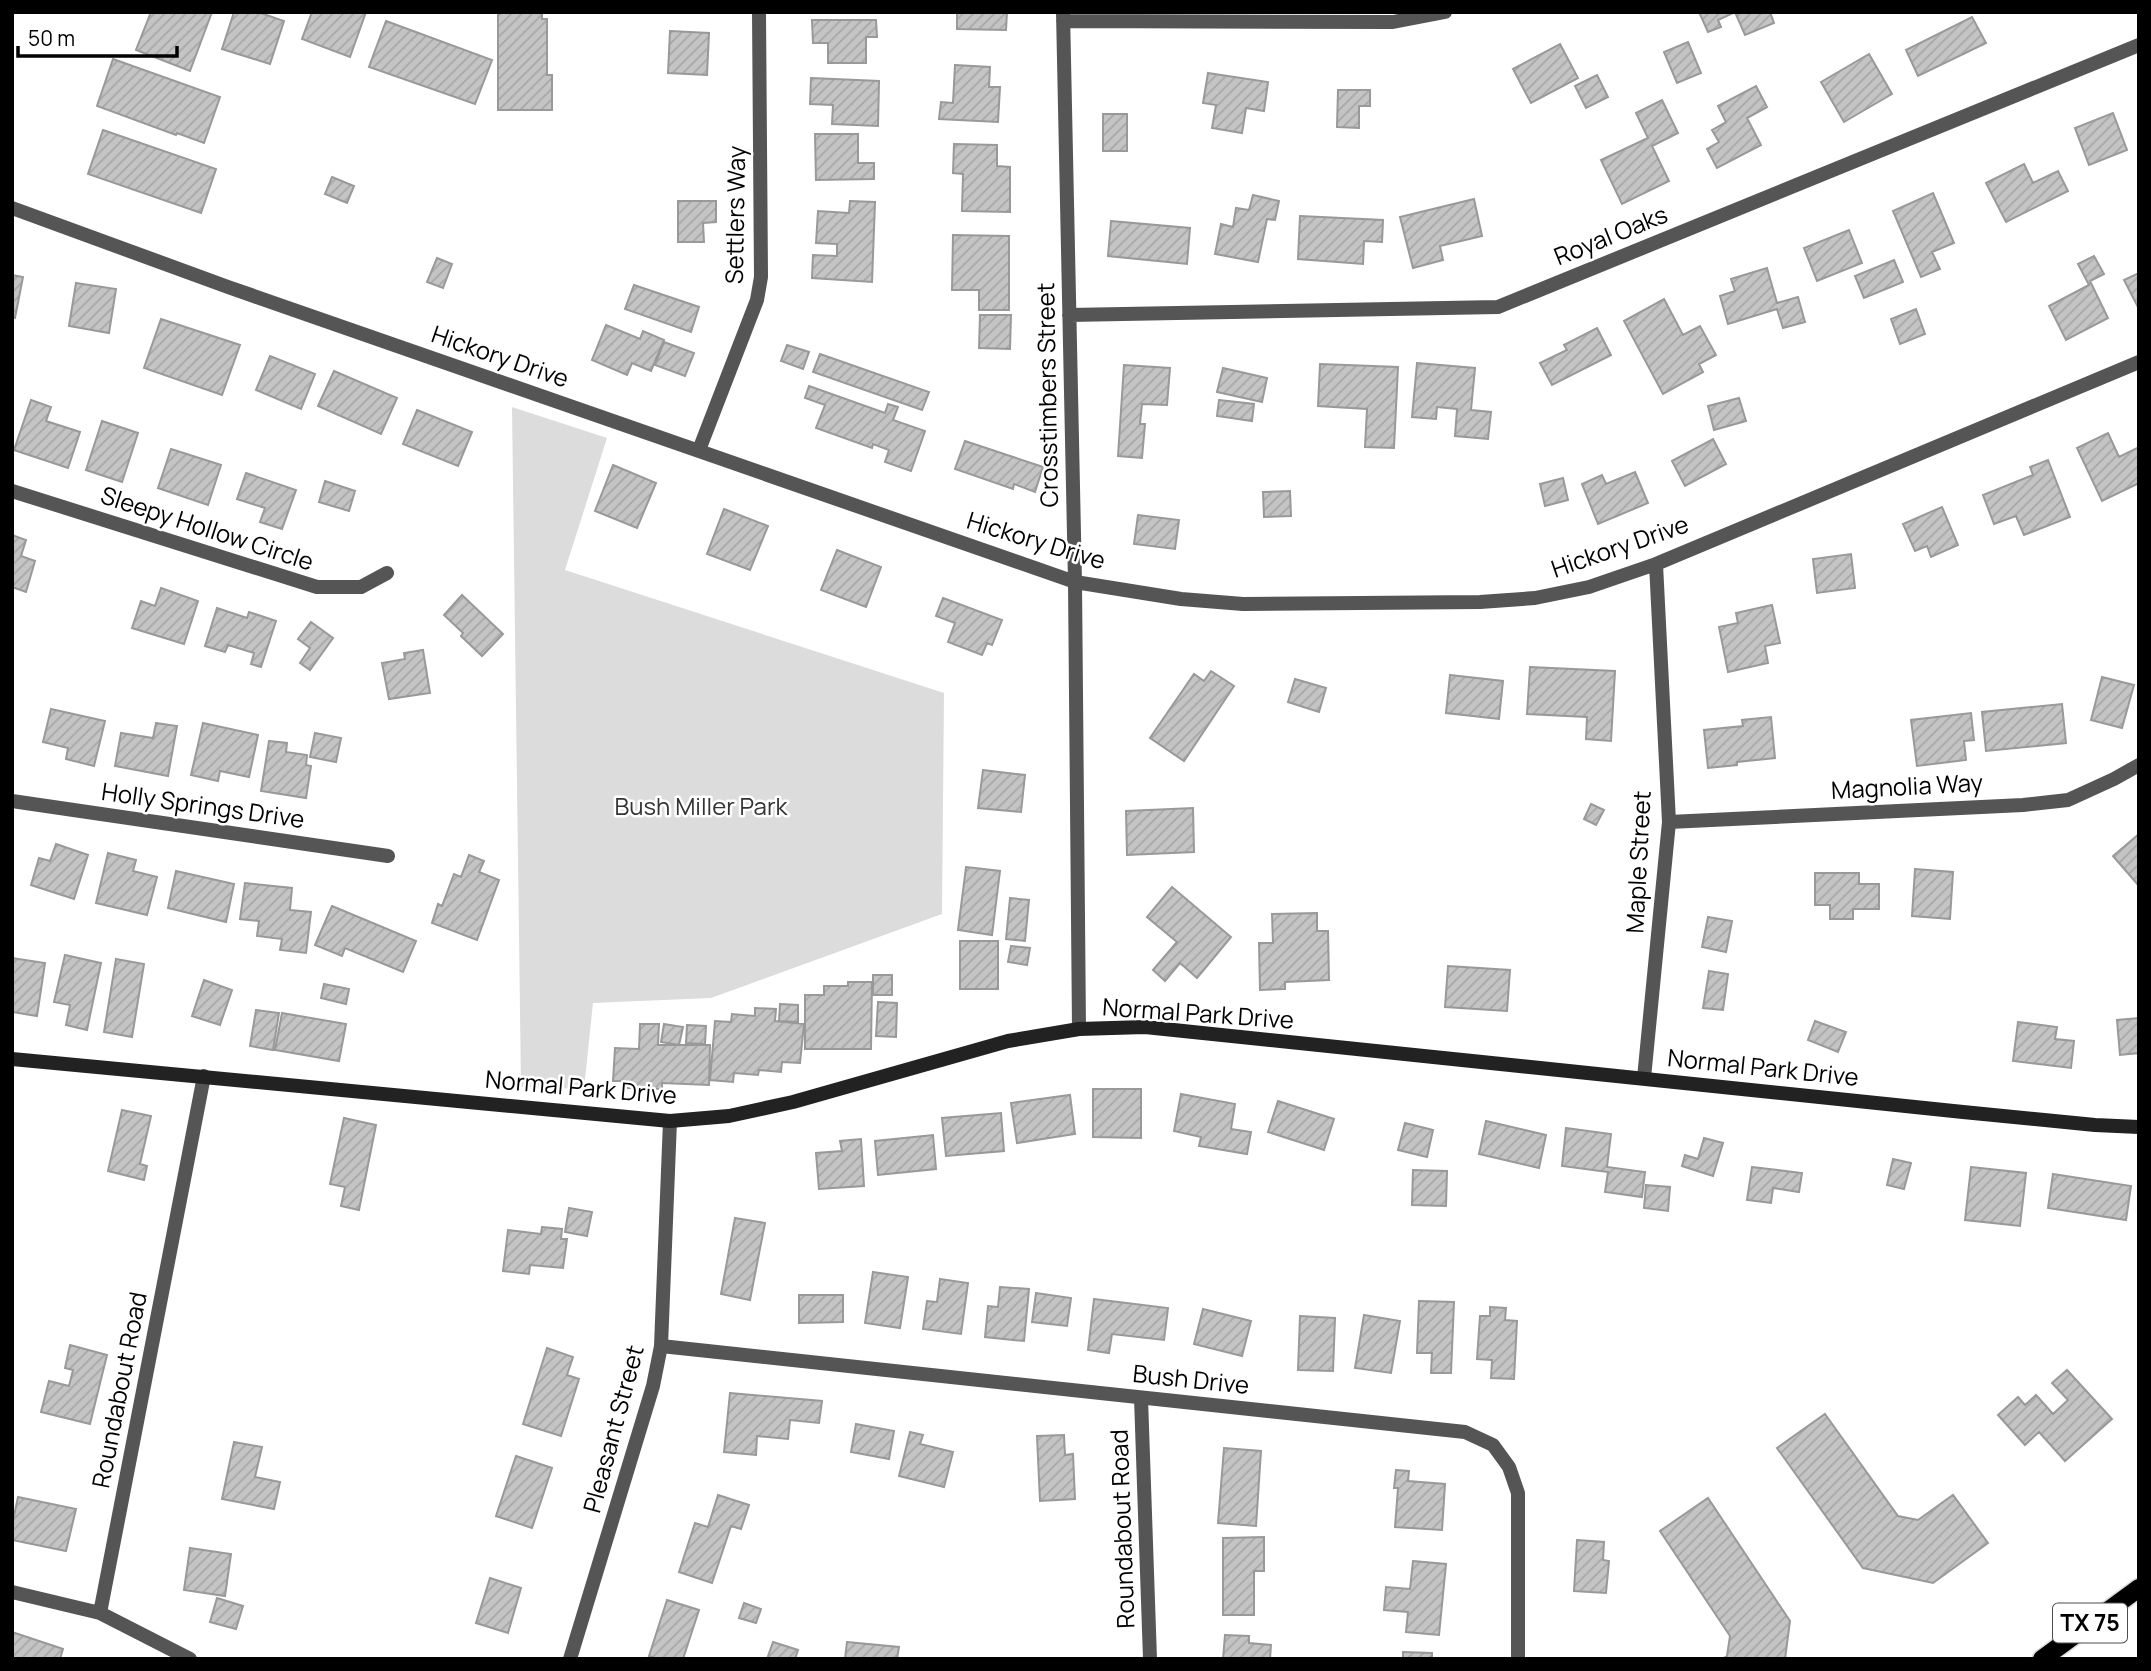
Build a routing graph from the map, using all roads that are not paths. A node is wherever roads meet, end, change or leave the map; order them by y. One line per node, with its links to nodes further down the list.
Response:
1 (759, 12): 8 (street, Settlers Way)
2 (1445, 12): 3 (street)
3 (1063, 17): 6 (street, Crosstimbers Street)
4 (2139, 45): 6 (street, Royal Oaks)
5 (12, 208): 8 (street, Hickory Drive)
6 (1069, 315): 12 (street, Crosstimbers Street)
7 (2139, 362): 10 (street, Hickory Drive)
8 (699, 450): 12 (street, Hickory Drive)
9 (12, 491): 11 (street, Sleepy Hollow Circle)
10 (1656, 564): 12 (street, Hickory Drive); 15 (street, Maple Street)
11 (387, 573)
12 (1075, 582): 17 (street, Crosstimbers Street)
13 (2139, 765): 15 (street, Magnolia Way)
14 (12, 801): 16 (street, Holly Springs Drive)
15 (1669, 822): 20 (street, Maple Street)
16 (388, 856)
17 (1079, 1029): 20 (street, Normal Park Drive); 21 (street, Normal Park Drive)
18 (12, 1059): 19 (street, Normal Park Drive)
19 (204, 1076): 21 (street, Normal Park Drive); 27 (street, Roundabout Road)
20 (1644, 1078): 22 (street, Normal Park Drive)
21 (670, 1121): 23 (street, Pleasant Street)
22 (2139, 1127)
23 (662, 1346): 24 (street, Bush Drive); 29 (street, Pleasant Street)
24 (1141, 1398): 30 (street, Roundabout Road); 31 (street, Bush Drive)
25 (2139, 1588): 32 (main road, TX 75)
26 (12, 1592): 27 (street)
27 (100, 1613): 28 (street)
28 (190, 1659)
29 (570, 1659)
30 (1150, 1659)
31 (1518, 1659)
32 (2042, 1659)

